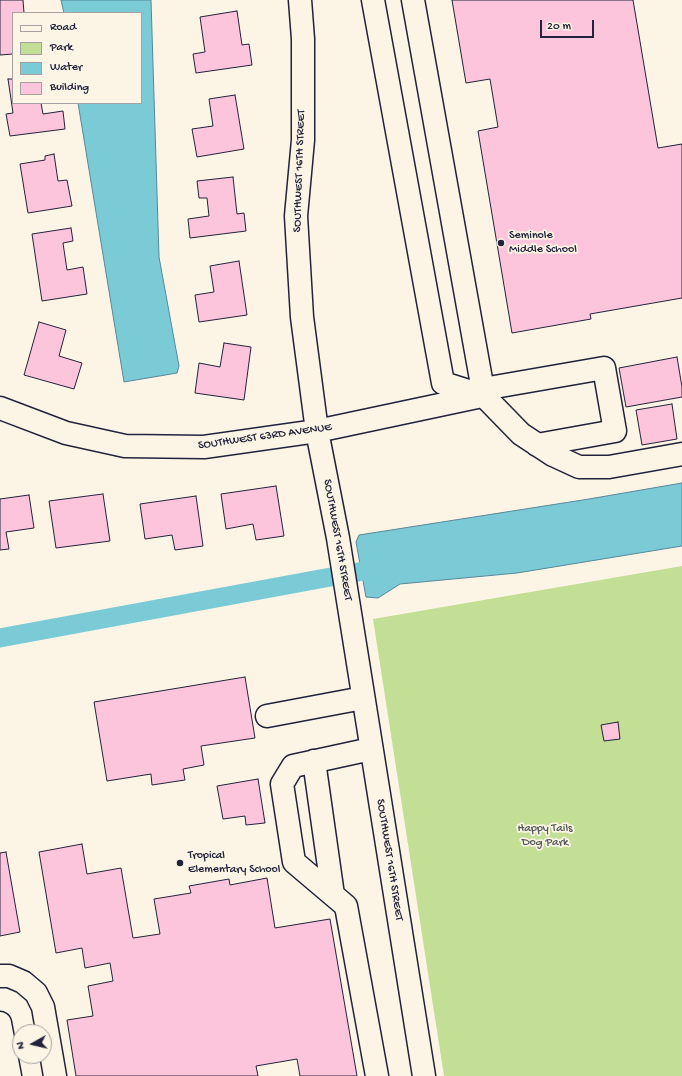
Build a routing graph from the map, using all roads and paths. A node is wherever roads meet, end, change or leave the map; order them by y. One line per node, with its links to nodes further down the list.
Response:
1 (300, 0): 6 (street, SOUTHWEST 16TH STREET)
2 (373, 0): 4 (street)
3 (413, 0): 4 (street)
4 (483, 392): 6 (street, SOUTHWEST 63RD AVENUE); 7 (street); 7 (street, SOUTHWEST 63RD AVENUE)
5 (0, 408): 6 (street, SOUTHWEST 63RD AVENUE)
6 (318, 431): 9 (street, SOUTHWEST 16TH STREET)
7 (537, 445): 8 (street)
8 (682, 454)
9 (363, 698): 10 (street); 11 (street, SOUTHWEST 16TH STREET)
10 (267, 716)
11 (372, 749): 12 (street); 19 (street, SOUTHWEST 16TH STREET)
12 (314, 761): 13 (street); 13 (street)
13 (333, 895): 18 (street)
14 (0, 976): 17 (street)
15 (0, 1023): 16 (street)
16 (10, 1076)
17 (54, 1076)
18 (377, 1076)
19 (424, 1076)

